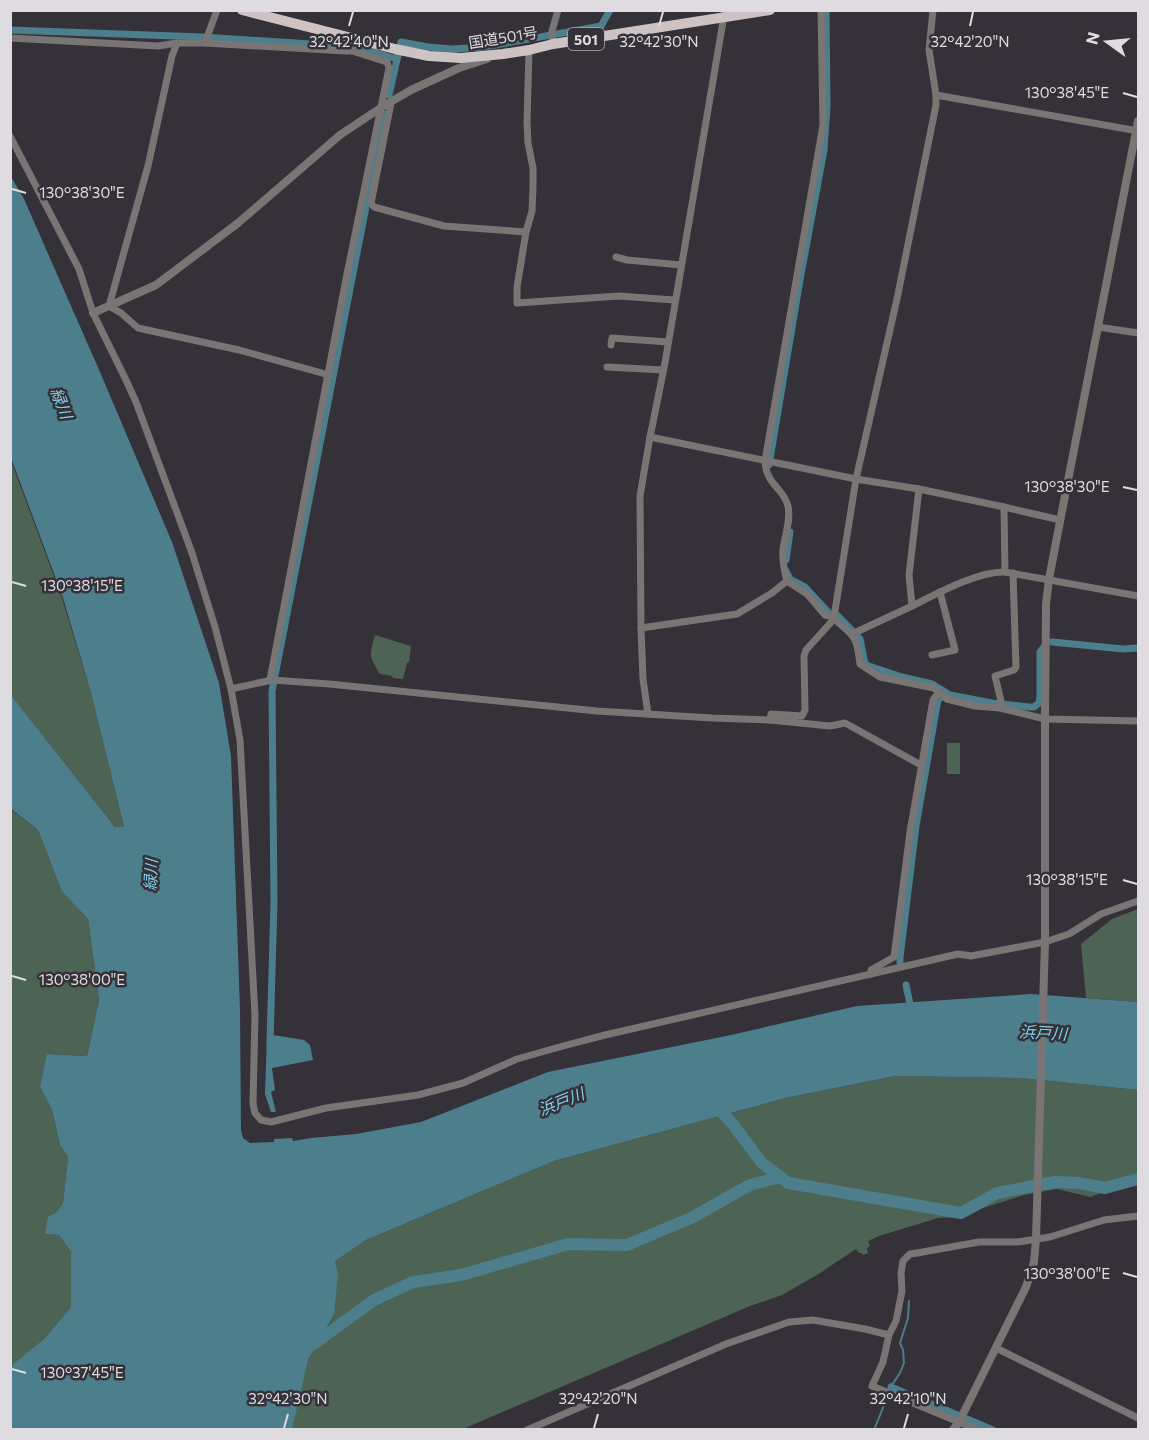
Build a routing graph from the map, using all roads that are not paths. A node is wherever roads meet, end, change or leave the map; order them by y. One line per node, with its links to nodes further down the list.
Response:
1 (217, 10): 10 (street)
2 (243, 10): 13 (highway, 国道501号 / 501)
3 (558, 10): 9 (street)
4 (770, 10): 7 (highway, 国道501号 / 501)
5 (821, 10): 33 (street)
6 (933, 10): 14 (street)
7 (724, 14): 9 (highway, 国道501号 / 501); 21 (street)
8 (10, 38): 11 (street)
9 (552, 38): 12 (highway, 国道501号 / 501)
10 (207, 39): 11 (street); 16 (street)
11 (177, 43): 23 (street)
12 (529, 50): 13 (highway, 国道501号 / 501); 19 (street)
13 (503, 54): 15 (street)
14 (936, 94): 17 (street); 34 (street)
15 (391, 103): 16 (street); 19 (street)
16 (382, 107): 23 (street); 31 (street)
17 (1138, 127): 25 (street)
18 (10, 136): 24 (street)
19 (526, 232): 22 (street)
20 (615, 257): 21 (street)
21 (681, 265): 22 (street)
22 (674, 300): 27 (street)
23 (109, 306): 24 (street); 31 (street)
24 (93, 313): 50 (street)
25 (1098, 327): 26 (street); 37 (street)
26 (1138, 333)
27 (668, 342): 28 (street); 30 (street)
28 (611, 345)
29 (607, 367): 30 (street)
30 (663, 370): 32 (street)
31 (328, 375): 49 (street)
32 (650, 437): 33 (street); 46 (street)
33 (768, 461): 34 (street); 41 (street)
34 (856, 479): 35 (street); 45 (street)
35 (919, 489): 36 (street); 44 (street)
36 (1004, 507): 37 (street); 38 (street)
37 (1060, 520): 40 (street)
38 (1005, 572): 39 (street); 42 (street)
39 (1013, 573): 40 (street); 52 (street)
40 (1049, 579): 43 (street); 54 (street)
41 (787, 581): 45 (street); 46 (street)
42 (940, 592): 44 (street); 48 (street)
43 (1138, 596)
44 (912, 606): 47 (street)
45 (834, 618): 47 (street); 55 (street)
46 (641, 628): 53 (street)
47 (854, 633): 51 (street)
48 (934, 652)
49 (273, 680): 50 (street); 53 (street)
50 (231, 689): 60 (street)
51 (941, 694): 52 (street); 57 (street)
52 (1000, 705): 54 (street)
53 (648, 714): 55 (street)
54 (1045, 719): 56 (street); 59 (street)
55 (770, 720): 57 (street)
56 (1138, 721)
57 (921, 765): 60 (street)
58 (1138, 901): 59 (street)
59 (1045, 946): 60 (street); 62 (street)
60 (871, 974)
61 (1138, 1215): 62 (street)
62 (1036, 1239): 63 (street); 64 (street)
63 (889, 1335): 66 (street); 67 (street)
64 (996, 1348): 65 (street); 66 (street)
65 (1138, 1418)
66 (959, 1422): 68 (street); 69 (street)
67 (527, 1430)
68 (953, 1430)
69 (978, 1430)

